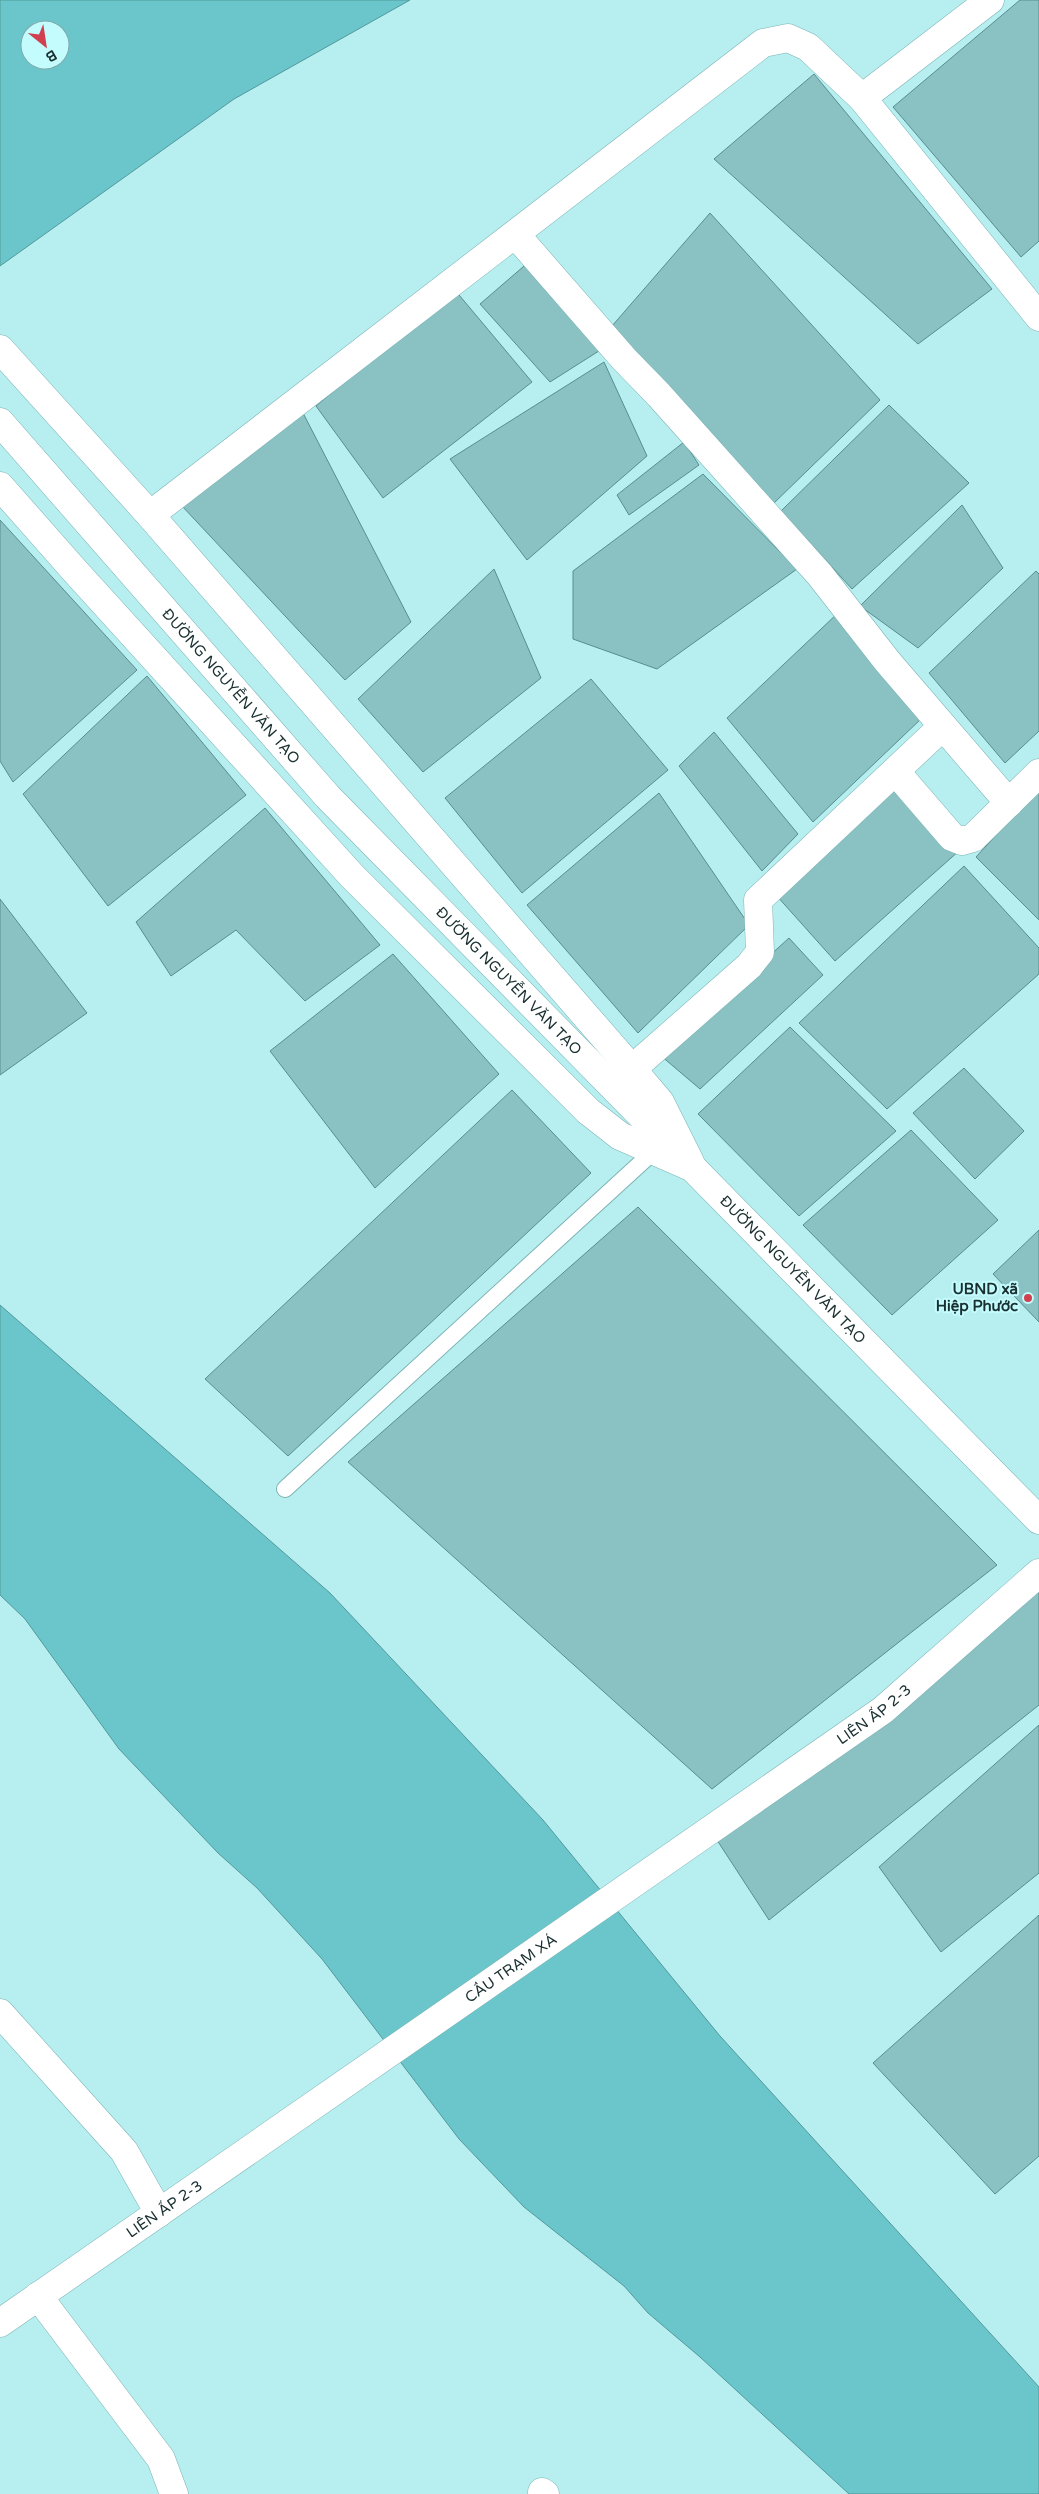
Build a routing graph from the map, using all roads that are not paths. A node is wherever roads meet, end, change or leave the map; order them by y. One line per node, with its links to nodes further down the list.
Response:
1 (990, 0): 2 (street)
2 (862, 98): 3 (street); 4 (street)
3 (516, 235): 8 (street); 9 (street)
4 (1039, 317)
5 (0, 349): 8 (street)
6 (0, 422): 15 (street, ĐƯỜNG NGUYỄN VĂN TẠO)
7 (0, 486): 14 (street)
8 (150, 515): 13 (street)
9 (942, 727): 10 (street); 12 (street)
10 (896, 772): 12 (street); 13 (street)
11 (1039, 773): 12 (street)
12 (1009, 803)
13 (632, 1068): 15 (street)
14 (654, 1151): 15 (street); 16 (lane)
15 (693, 1168): 17 (street, ĐƯỜNG NGUYỄN VĂN TẠO)
16 (285, 1489)
17 (1039, 1520)
18 (1039, 1573): 19 (street, LIÊN ẤP 2-3)
19 (695, 1840): 21 (street, CẦU TRẠM XÁ)
20 (0, 2013): 22 (street)
21 (329, 2096): 22 (street, LIÊN ẤP 2-3)
22 (159, 2213): 23 (street, LIÊN ẤP 2-3)
23 (38, 2296): 24 (street, LIÊN ẤP 2-3); 25 (street)
24 (0, 2323)
25 (174, 2494)

